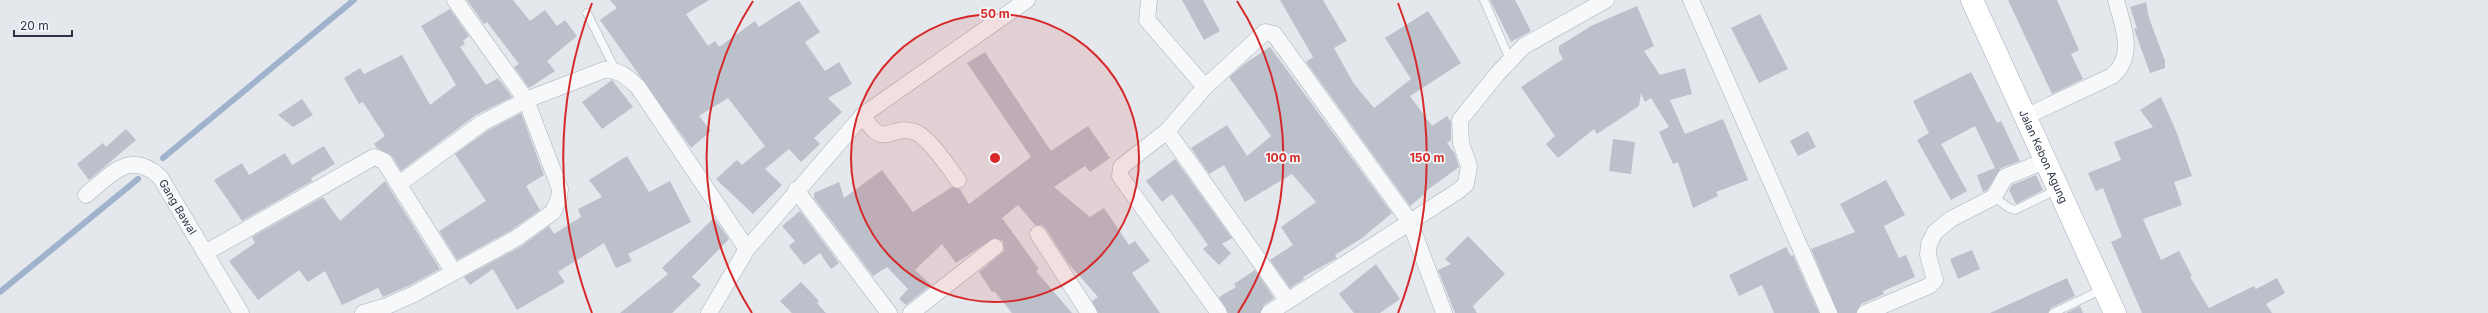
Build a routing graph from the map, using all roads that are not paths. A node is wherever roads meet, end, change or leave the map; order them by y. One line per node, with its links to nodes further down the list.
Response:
1 (455, 0): 13 (street)
2 (1027, 0): 14 (street)
3 (1149, 0): 12 (street)
4 (1484, 0): 10 (lane)
5 (1606, 0): 10 (street)
6 (1690, 0): 41 (street)
7 (1972, 0): 15 (main road, Jalan Kebon Agung)
8 (2116, 0): 15 (street)
9 (587, 13): 11 (lane)
10 (1510, 60): 24 (street)
11 (615, 69): 13 (street); 27 (street)
12 (1205, 87): 16 (street); 24 (street)
13 (526, 100): 19 (street); 29 (street)
14 (863, 115): 18 (street); 20 (street)
15 (2025, 117): 17 (main road, Jalan Kebon Agung)
16 (1167, 131): 31 (street); 38 (street)
17 (2046, 161): 21 (main road, Jalan Kebon Agung); 23 (street)
18 (958, 180)
19 (399, 184): 28 (street); 29 (street)
20 (796, 190): 27 (street); 36 (street)
21 (2058, 190): 23 (lane); 30 (main road, Jalan Kebon Agung)
22 (86, 195): 28 (street, Gang Bawal)
23 (1994, 197): 42 (street)
24 (1410, 222): 31 (street); 40 (street)
25 (1038, 234): 37 (street)
26 (995, 248): 32 (street)
27 (747, 249): 35 (street)
28 (205, 253): 34 (street, Gang Bawal)
29 (453, 271): 33 (street)
30 (2103, 289): 43 (lane); 44 (main road, Jalan Kebon Agung)
31 (1288, 301): 39 (street)
32 (917, 311)
33 (372, 312)
34 (241, 313)
35 (709, 313)
36 (889, 313)
37 (1089, 313)
38 (1220, 313)
39 (1270, 313)
40 (1444, 313)
41 (1829, 313)
42 (1865, 313)
43 (2053, 313)
44 (2116, 313)

